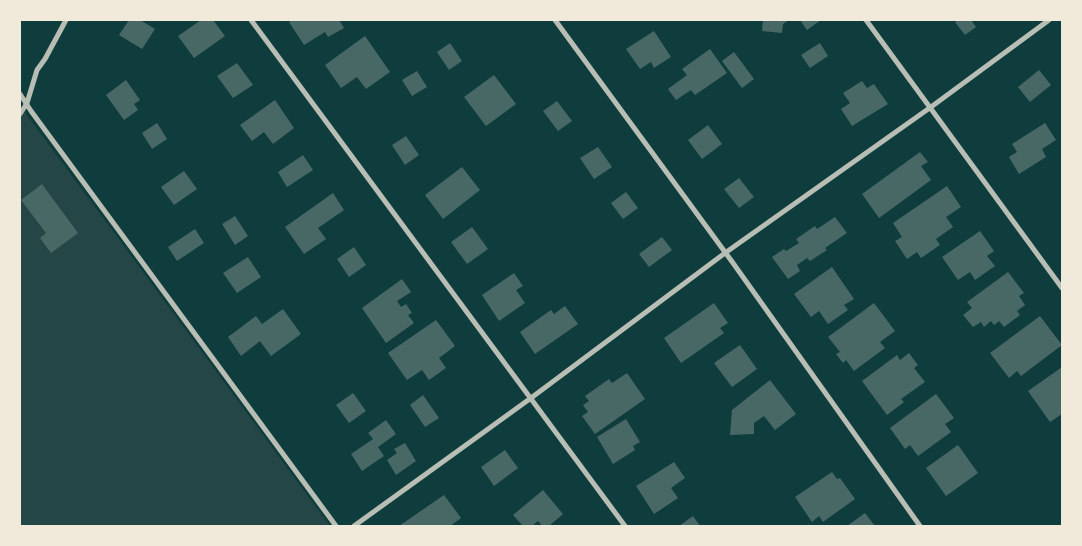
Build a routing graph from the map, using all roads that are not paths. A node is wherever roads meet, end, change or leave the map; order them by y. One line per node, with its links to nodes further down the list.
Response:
1 (66, 20): 7 (street)
2 (251, 20): 12 (street)
3 (555, 20): 10 (street)
4 (866, 20): 8 (street)
5 (1049, 20): 8 (street)
6 (20, 94): 7 (street)
7 (27, 103): 9 (street); 13 (street)
8 (930, 107): 10 (street); 11 (street)
9 (20, 114)
10 (725, 253): 12 (street); 16 (street)
11 (1062, 288)
12 (531, 398): 14 (street); 15 (street)
13 (336, 526)
14 (354, 526)
15 (625, 526)
16 (920, 526)

